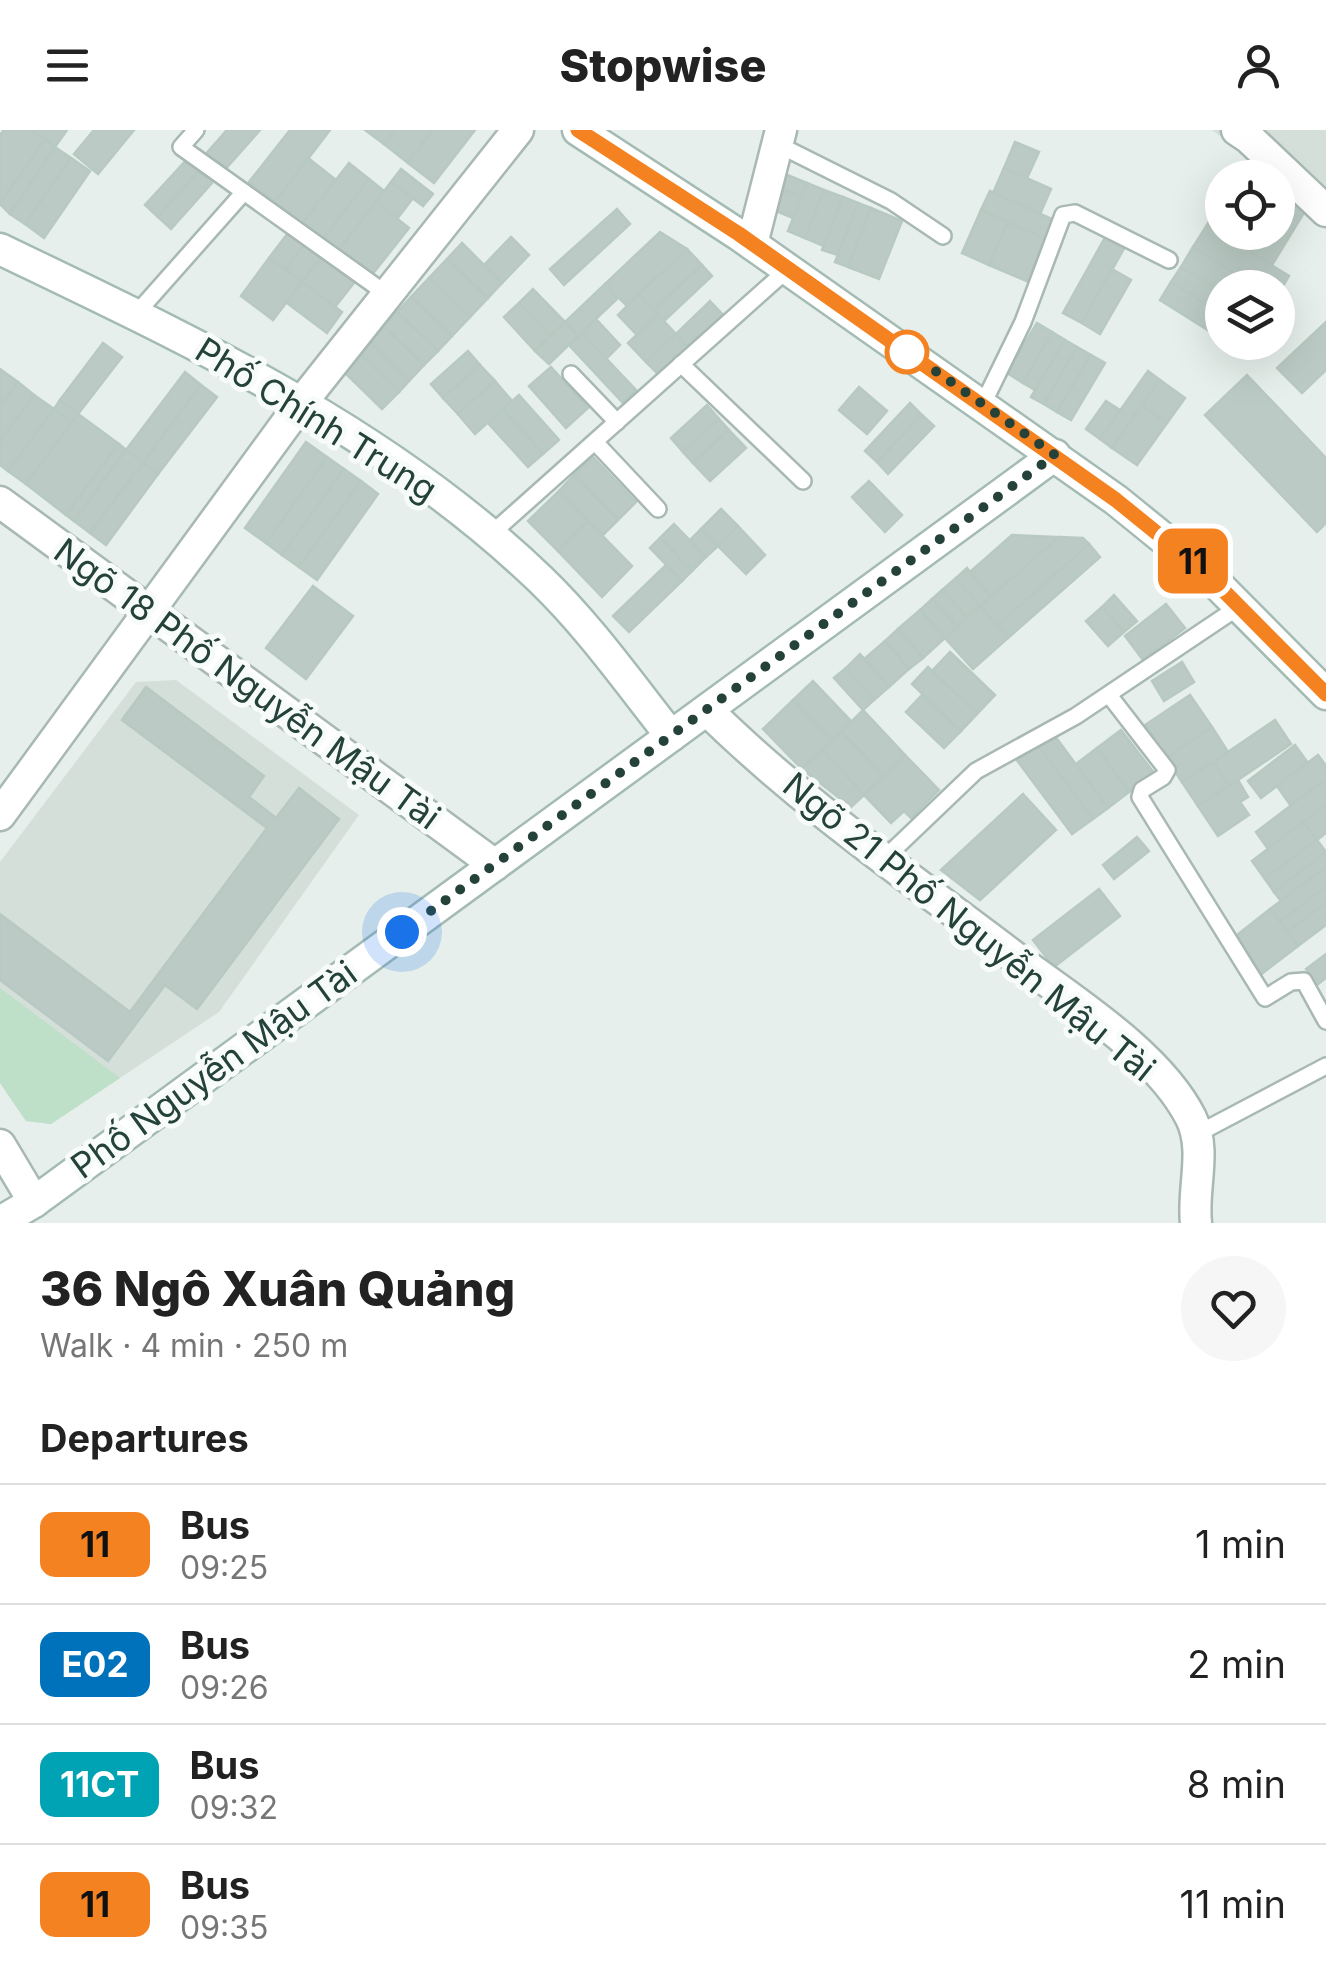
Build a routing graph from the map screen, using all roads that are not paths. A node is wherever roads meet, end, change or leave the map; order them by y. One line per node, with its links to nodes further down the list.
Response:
1 (196, 130): 6 (lane)
2 (518, 130): 13 (street)
3 (578, 130): 9 (street)
4 (1236, 130): 7 (street)
5 (779, 137): 8 (lane); 9 (street)
6 (244, 192): 13 (lane); 14 (lane)
7 (1326, 211)
8 (943, 236)
9 (752, 244): 12 (street)
10 (0, 249): 14 (street, Phố Chính Trung)
11 (1169, 260): 18 (lane)
12 (788, 268): 15 (lane); 18 (street)
13 (388, 295): 17 (street)
14 (136, 314): 17 (street, Phố Chính Trung)
15 (681, 364): 19 (lane); 22 (lane)
16 (571, 374): 19 (lane)
17 (308, 395): 25 (street, Phố Chính Trung); 27 (street)
18 (983, 404): 21 (street)
19 (617, 422): 20 (lane)
20 (595, 442): 24 (lane); 25 (lane)
21 (1055, 455): 26 (street); 30 (street, Phố Nguyễn Mậu Tài)
22 (803, 482)
23 (0, 502): 27 (street, Ngõ 18 Phố Nguyễn Mậu Tài)
24 (658, 509)
25 (490, 535): 31 (street, Phố Chính Trung)
26 (1240, 606): 28 (lane); 29 (street)
27 (149, 612): 32 (street); 34 (street, Ngõ 18 Phố Nguyễn Mậu Tài)
28 (1109, 694): 33 (lane); 35 (lane)
29 (1326, 694)
30 (707, 710): 31 (street, Phố Nguyễn Mậu Tài); 33 (street, Ngõ 21 Phố Nguyễn Mậu Tài)
31 (671, 736): 34 (street, Phố Nguyễn Mậu Tài)
32 (0, 815)
33 (885, 858): 37 (street, Ngõ 21 Phố Nguyễn Mậu Tài)
34 (494, 865): 39 (street, Phố Nguyễn Mậu Tài)
35 (1326, 1021)
36 (1326, 1066): 37 (lane)
37 (1197, 1134): 41 (street)
38 (0, 1145): 39 (street)
39 (32, 1210): 40 (street, Phố Nguyễn Mậu Tài)
40 (0, 1222)
41 (1196, 1223)

